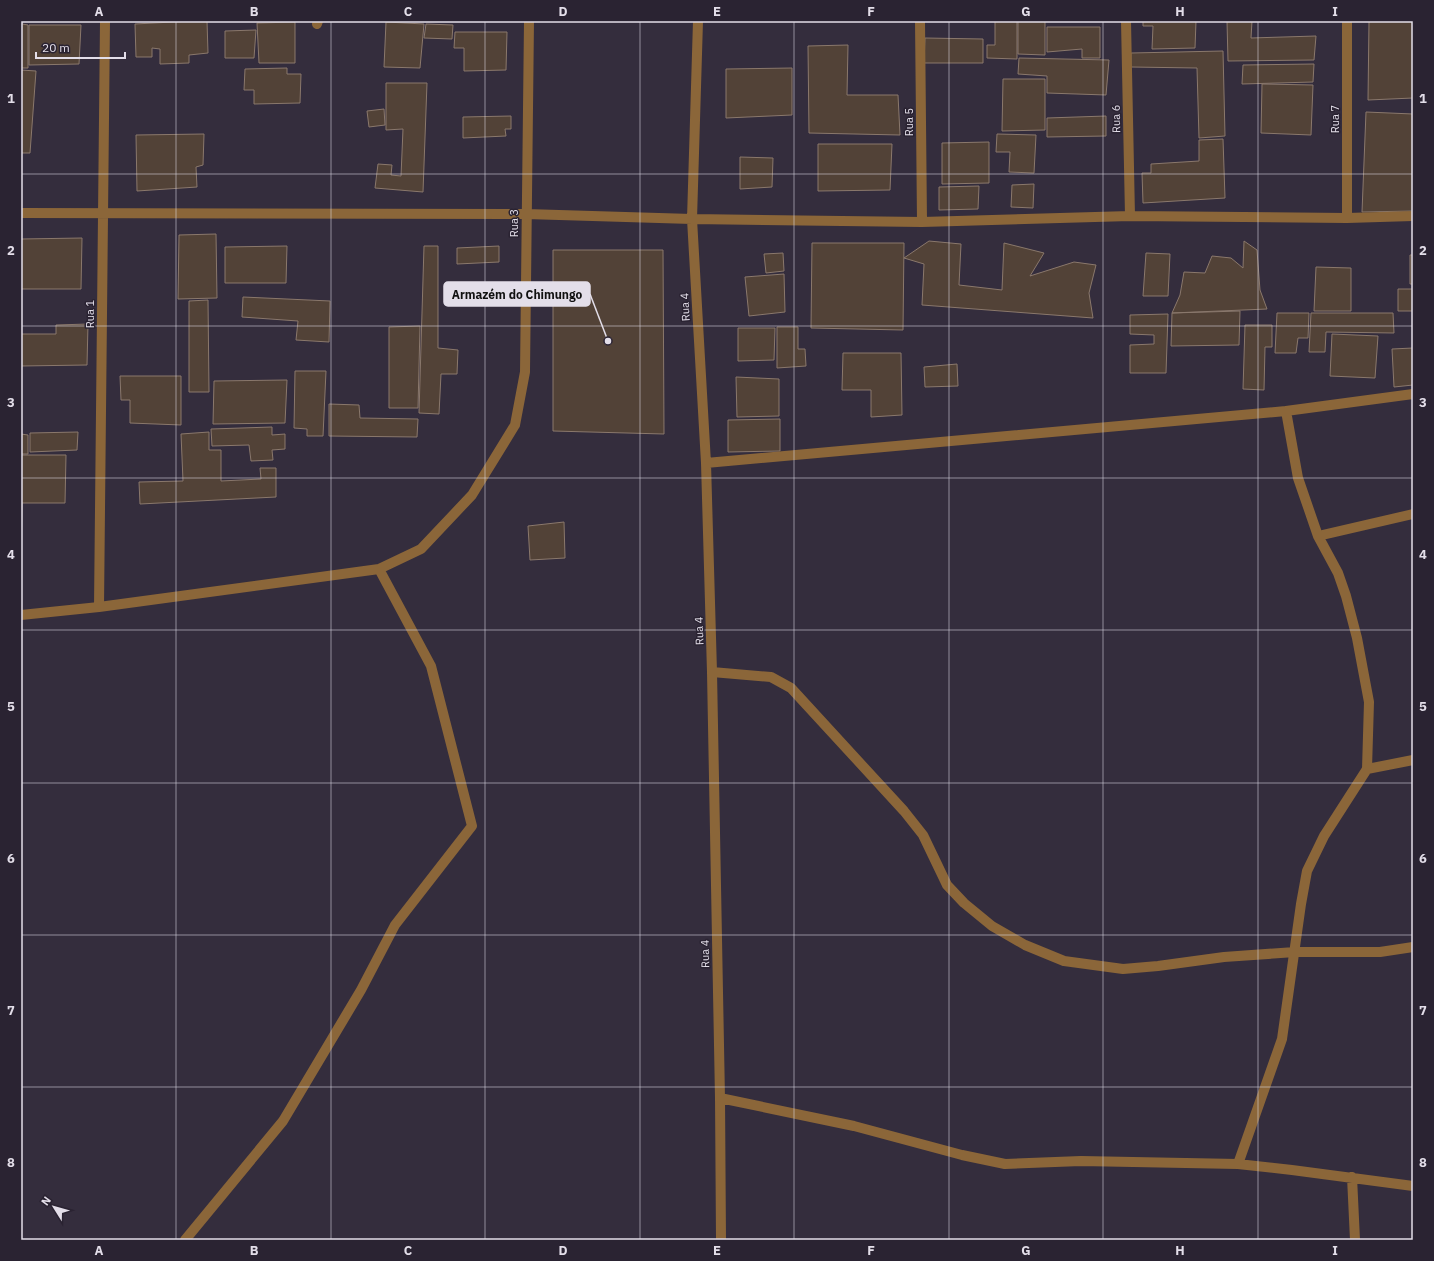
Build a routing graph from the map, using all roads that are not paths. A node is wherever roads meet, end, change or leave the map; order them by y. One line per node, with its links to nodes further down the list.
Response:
1 (105, 21): 8 (street, Rua 1)
2 (529, 21): 9 (street, Rua 3)
3 (698, 21): 13 (street, Rua 4)
4 (920, 21): 14 (street, Rua 5)
5 (1126, 21): 10 (street, Rua 6)
6 (1347, 21): 12 (street, Rua 7)
7 (21, 213): 8 (street)
8 (102, 213): 9 (street); 21 (street, Rua 1)
9 (526, 214): 13 (street); 20 (street, Rua 3)
10 (1130, 216): 12 (street); 14 (street)
11 (1413, 216): 12 (street)
12 (1347, 218)
13 (692, 219): 14 (street); 17 (street, Rua 4)
14 (922, 222)
15 (1413, 394): 16 (street)
16 (1286, 411): 17 (street); 19 (street)
17 (706, 463): 23 (street, Rua 4)
18 (1413, 514): 19 (street)
19 (1318, 536): 25 (street)
20 (379, 569): 21 (street); 32 (street)
21 (99, 607): 22 (street)
22 (21, 615)
23 (712, 672): 27 (street); 28 (street, Rua 4)
24 (1413, 760): 25 (street)
25 (1366, 769): 27 (street)
26 (1413, 947): 27 (street)
27 (1295, 952): 29 (street)
28 (720, 1098): 29 (street); 33 (street, Rua 4)
29 (1238, 1164): 30 (street)
30 (1352, 1177): 31 (street); 34 (street)
31 (1413, 1186)
32 (186, 1240)
33 (721, 1240)
34 (1354, 1240)

